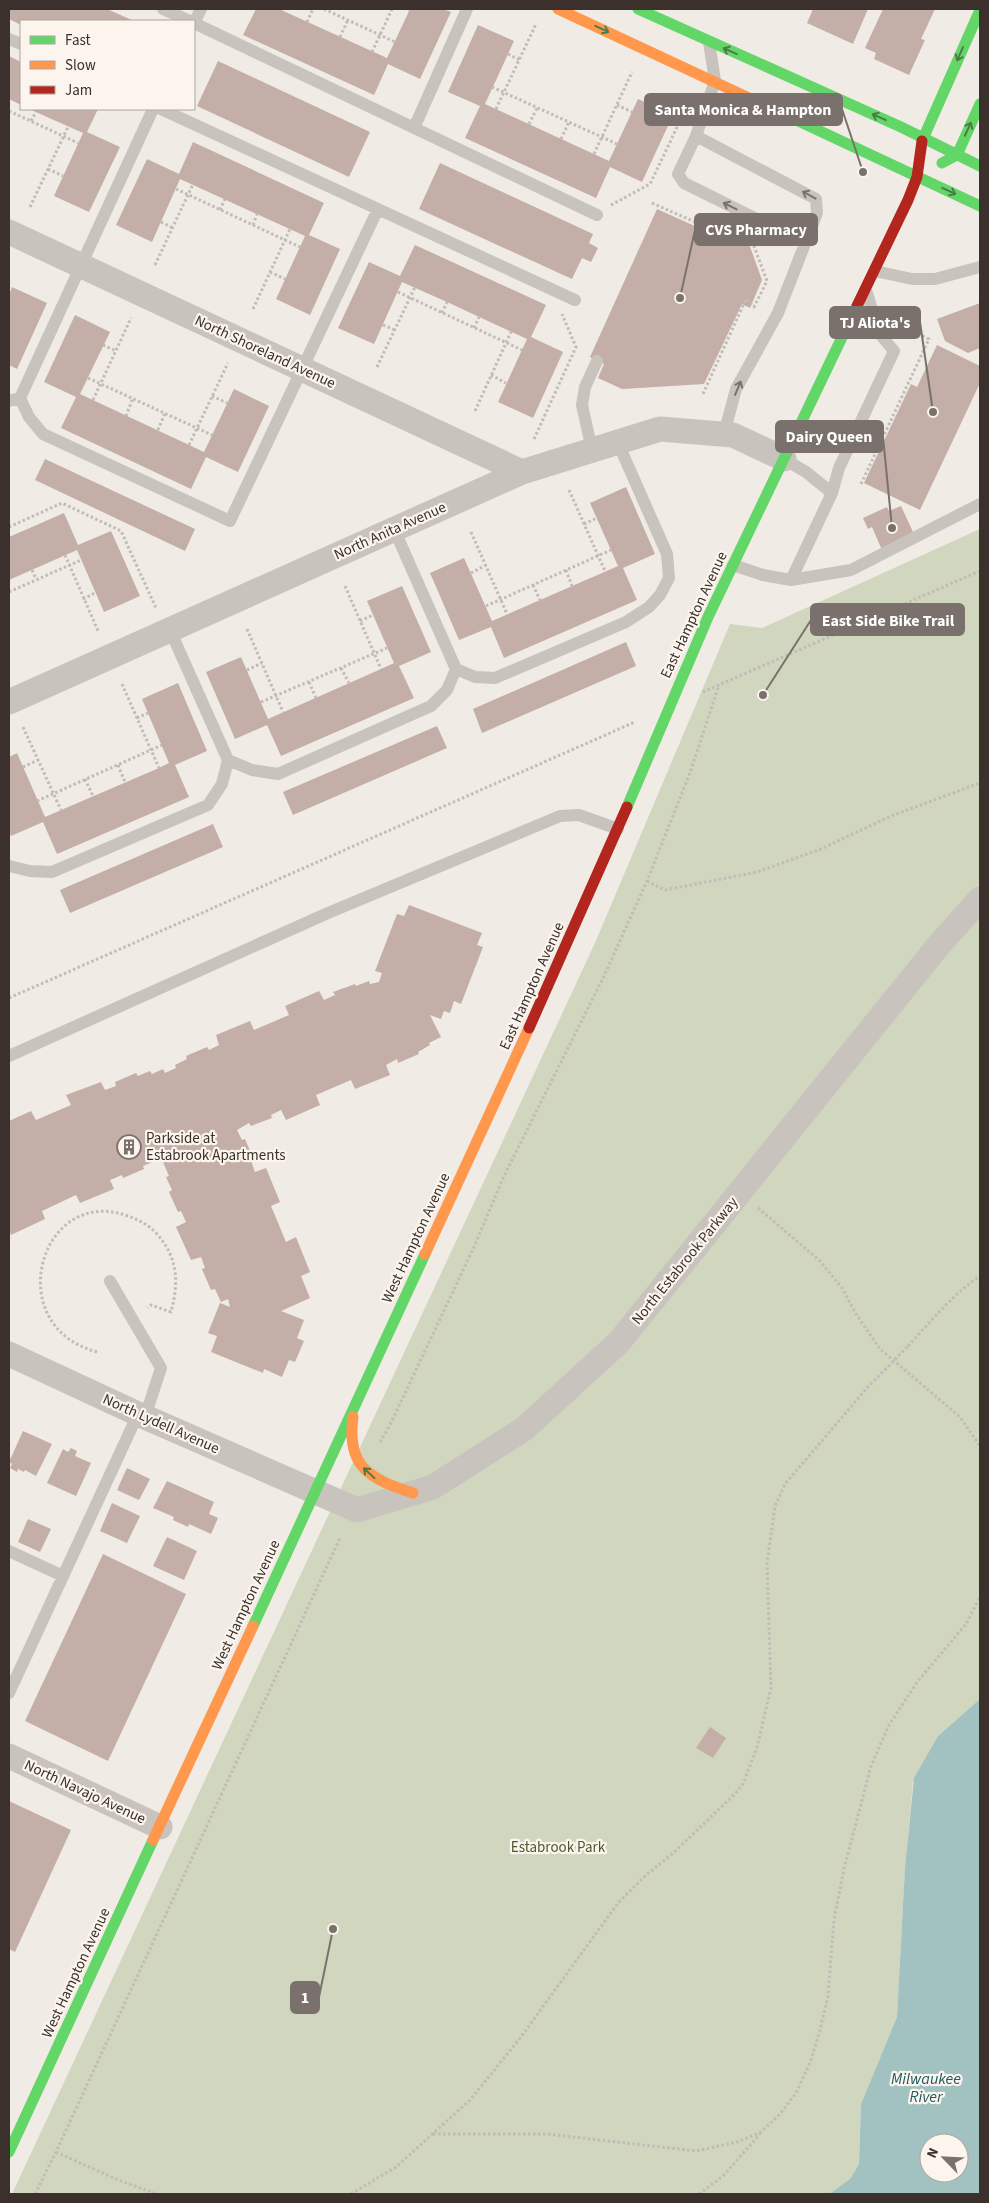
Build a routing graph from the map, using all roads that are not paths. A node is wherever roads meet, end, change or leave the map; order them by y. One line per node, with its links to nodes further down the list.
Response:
1 (162, 9): 7 (lane)
2 (201, 9): 8 (lane)
3 (467, 9): 16 (lane)
4 (558, 9): 12 (main road, one-way to 12)
5 (638, 9): 11 (main road)
6 (980, 10): 10 (main road, East Hampton Avenue)
7 (188, 20)
8 (195, 21)
9 (195, 23): 16 (lane)
10 (975, 33): 18 (main road, East Hampton Avenue, one-way to 18)
11 (709, 42): 12 (lane); 18 (main road, one-way to 11)
12 (715, 81): 17 (lane); 21 (main road)
13 (980, 104): 19 (main road, one-way to 13)
14 (153, 110): 27 (lane)
15 (163, 110): 23 (lane)
16 (414, 128): 24 (lane)
17 (696, 136): 26 (lane, one-way to 17); 26 (lane, one-way to 17)
18 (923, 137): 19 (main road); 21 (main road, East Hampton Avenue)
19 (956, 155): 20 (main road); 21 (main road)
20 (980, 166)
21 (917, 177): 22 (main road, one-way to 22); 29 (main road, East Hampton Avenue)
22 (980, 206)
23 (378, 209): 31 (lane); 33 (lane)
24 (596, 215)
25 (9, 232): 27 (street, North Shoreland Avenue)
26 (805, 243): 35 (lane, one-way to 26)
27 (82, 266): 33 (street, North Shoreland Avenue); 34 (lane)
28 (980, 267): 29 (lane)
29 (875, 272): 30 (main road, East Hampton Avenue)
30 (866, 290): 38 (main road, East Hampton Avenue); 40 (lane)
31 (575, 300)
32 (597, 360): 37 (lane)
33 (301, 369): 34 (lane); 39 (street, North Shoreland Avenue)
34 (14, 399)
35 (724, 434): 36 (street, North Anita Avenue); 38 (street, North Anita Avenue)
36 (618, 443): 37 (street, North Anita Avenue); 46 (lane)
37 (592, 450): 39 (street, North Anita Avenue)
38 (784, 459): 40 (lane); 43 (main road, East Hampton Avenue)
39 (522, 472): 42 (street, North Anita Avenue)
40 (832, 493): 44 (lane)
41 (980, 504): 44 (lane)
42 (394, 529): 45 (street, North Anita Avenue); 46 (lane)
43 (733, 565): 44 (lane); 49 (main road, East Hampton Avenue)
44 (791, 580)
45 (170, 630): 47 (street, North Anita Avenue); 48 (lane)
46 (456, 669): 48 (lane)
47 (9, 702)
48 (228, 760): 50 (lane)
49 (618, 829): 52 (lane); 53 (main road, East Hampton Avenue)
50 (9, 865)
51 (980, 900): 59 (street, North Estabrook Parkway)
52 (9, 1056)
53 (510, 1072): 56 (main road, West Hampton Avenue)
54 (110, 1281): 57 (lane)
55 (9, 1354): 57 (street, North Lydell Avenue)
56 (356, 1404): 58 (main road, West Hampton Avenue); 59 (main road, one-way to 56)
57 (141, 1416): 58 (street, North Lydell Avenue); 61 (lane)
58 (314, 1493): 59 (street, North Estabrook Parkway); 64 (main road, West Hampton Avenue)
59 (412, 1493)
60 (9, 1551): 61 (lane)
61 (63, 1576): 62 (lane)
62 (9, 1693)
63 (9, 1756): 64 (street, North Navajo Avenue)
64 (160, 1827): 65 (main road, West Hampton Avenue)
65 (9, 2152)

